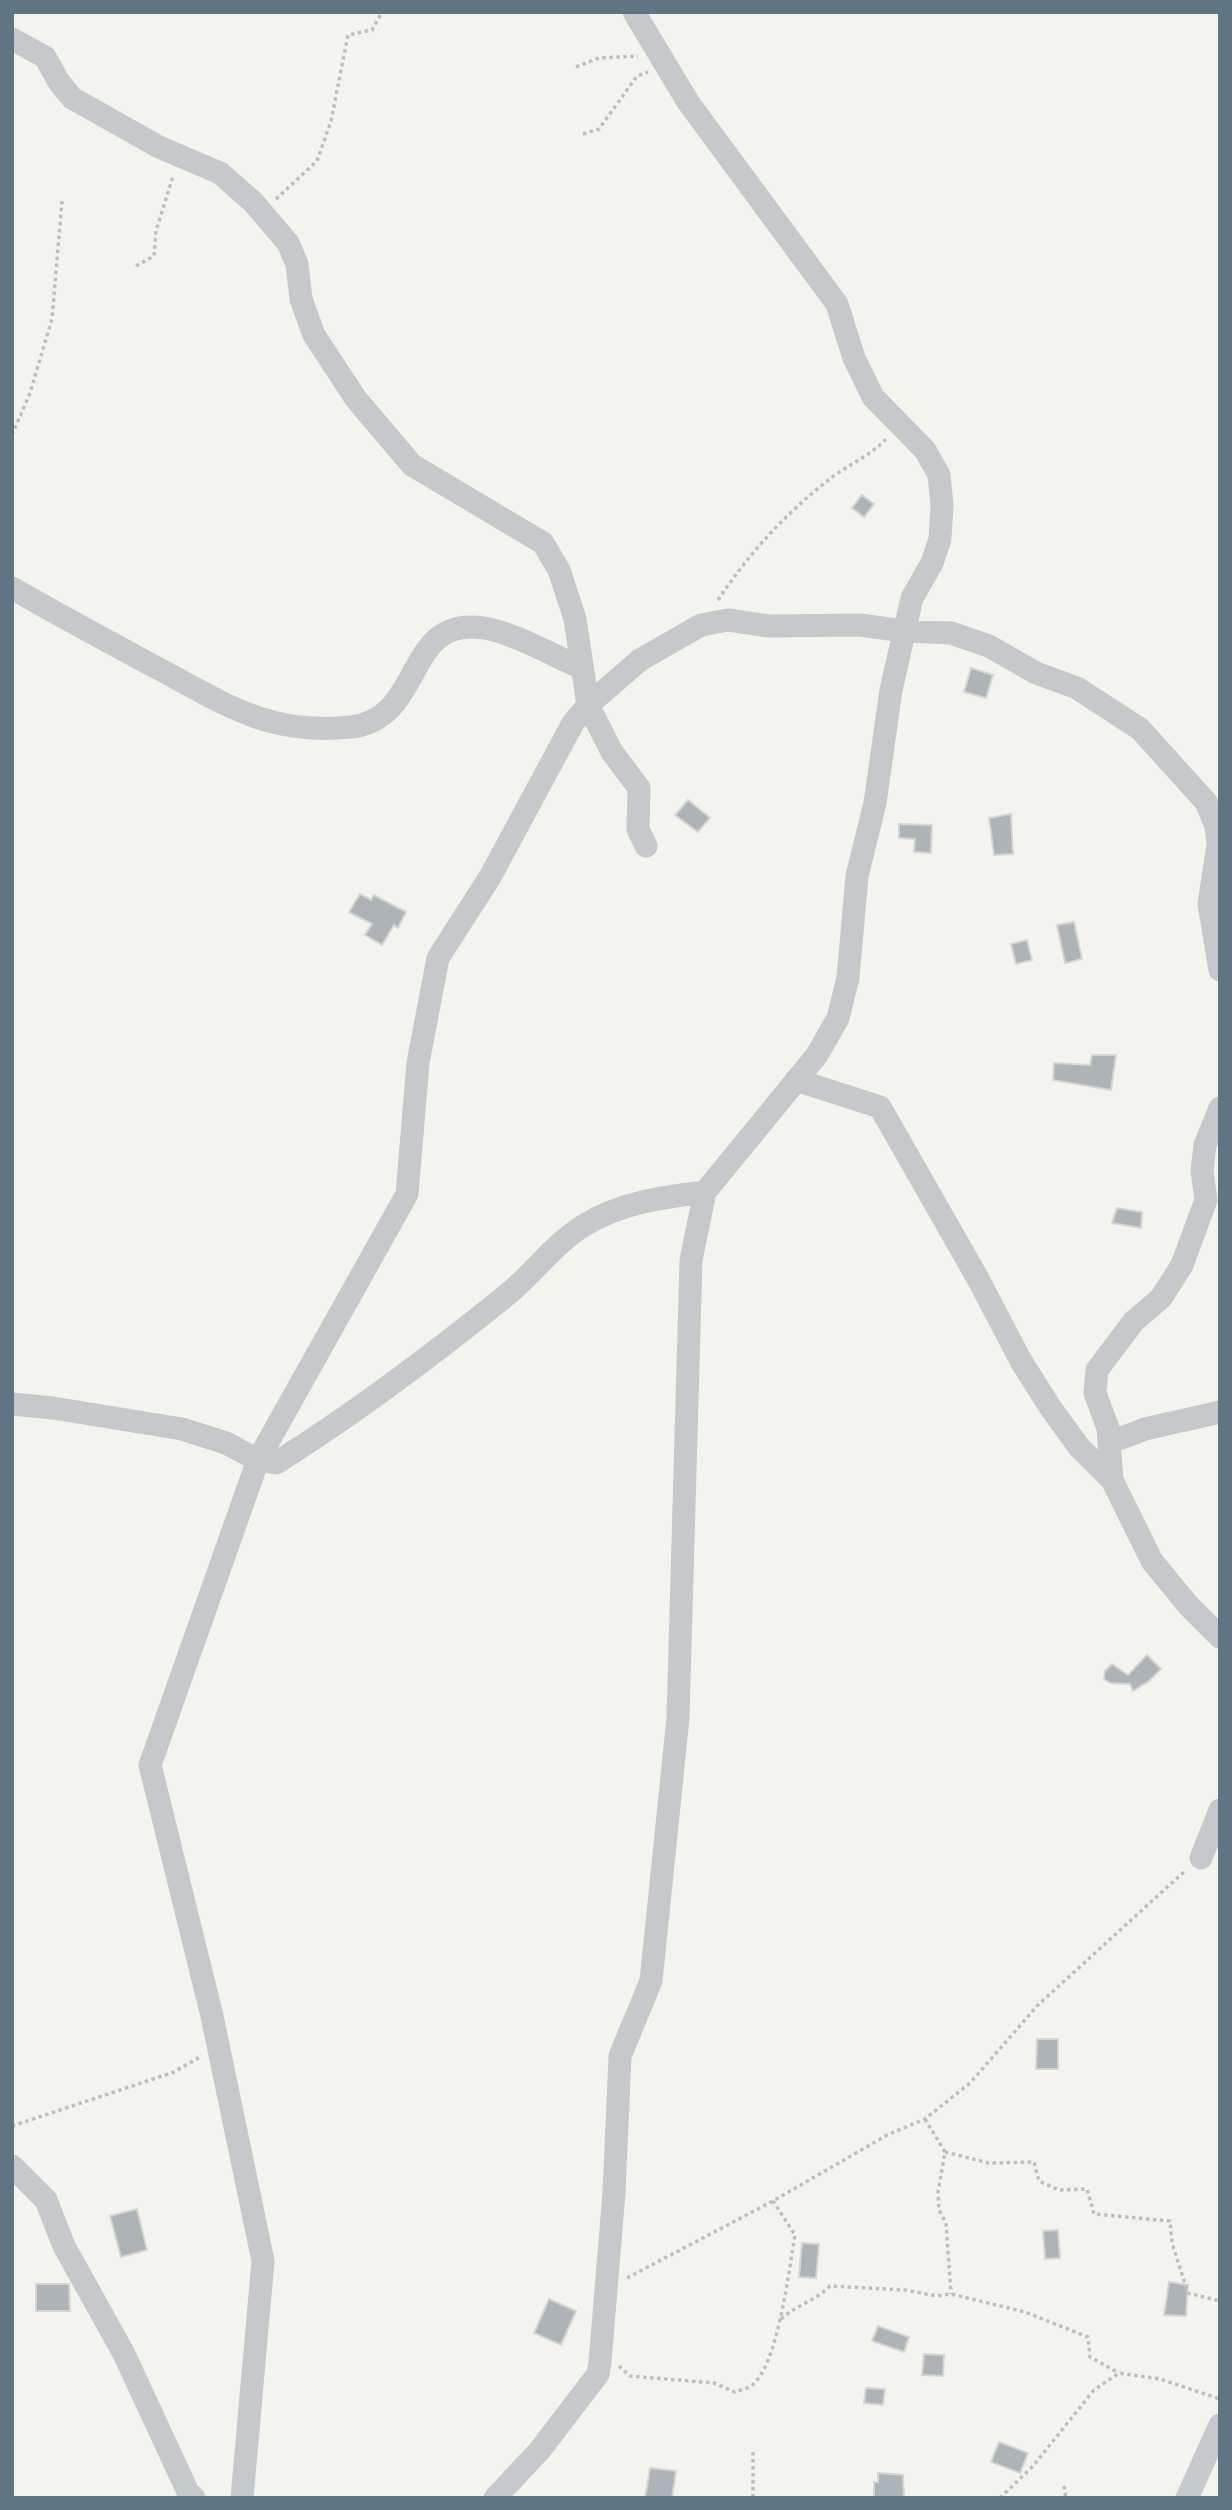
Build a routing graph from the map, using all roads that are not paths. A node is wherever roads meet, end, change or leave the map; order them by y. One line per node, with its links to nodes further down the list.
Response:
1 (634, 12): 4 (street)
2 (12, 39): 5 (street)
3 (12, 588): 5 (street)
4 (904, 631): 6 (street); 8 (street); 9 (street)
5 (582, 668): 6 (street)
6 (588, 705): 7 (street); 15 (street)
7 (646, 846)
8 (1220, 970)
9 (796, 1080): 11 (street); 16 (street)
10 (1220, 1108): 14 (street)
11 (705, 1192): 15 (street); 24 (street)
12 (12, 1404): 15 (street)
13 (1220, 1412): 14 (street)
14 (1110, 1443): 16 (street)
15 (258, 1460): 23 (street)
16 (1112, 1480): 17 (street)
17 (1220, 1637)
18 (1220, 1810): 19 (street)
19 (1201, 1858)
20 (16, 2174): 22 (street)
21 (1220, 2426): 25 (street)
22 (194, 2498)
23 (242, 2498)
24 (495, 2498)
25 (1187, 2498)

